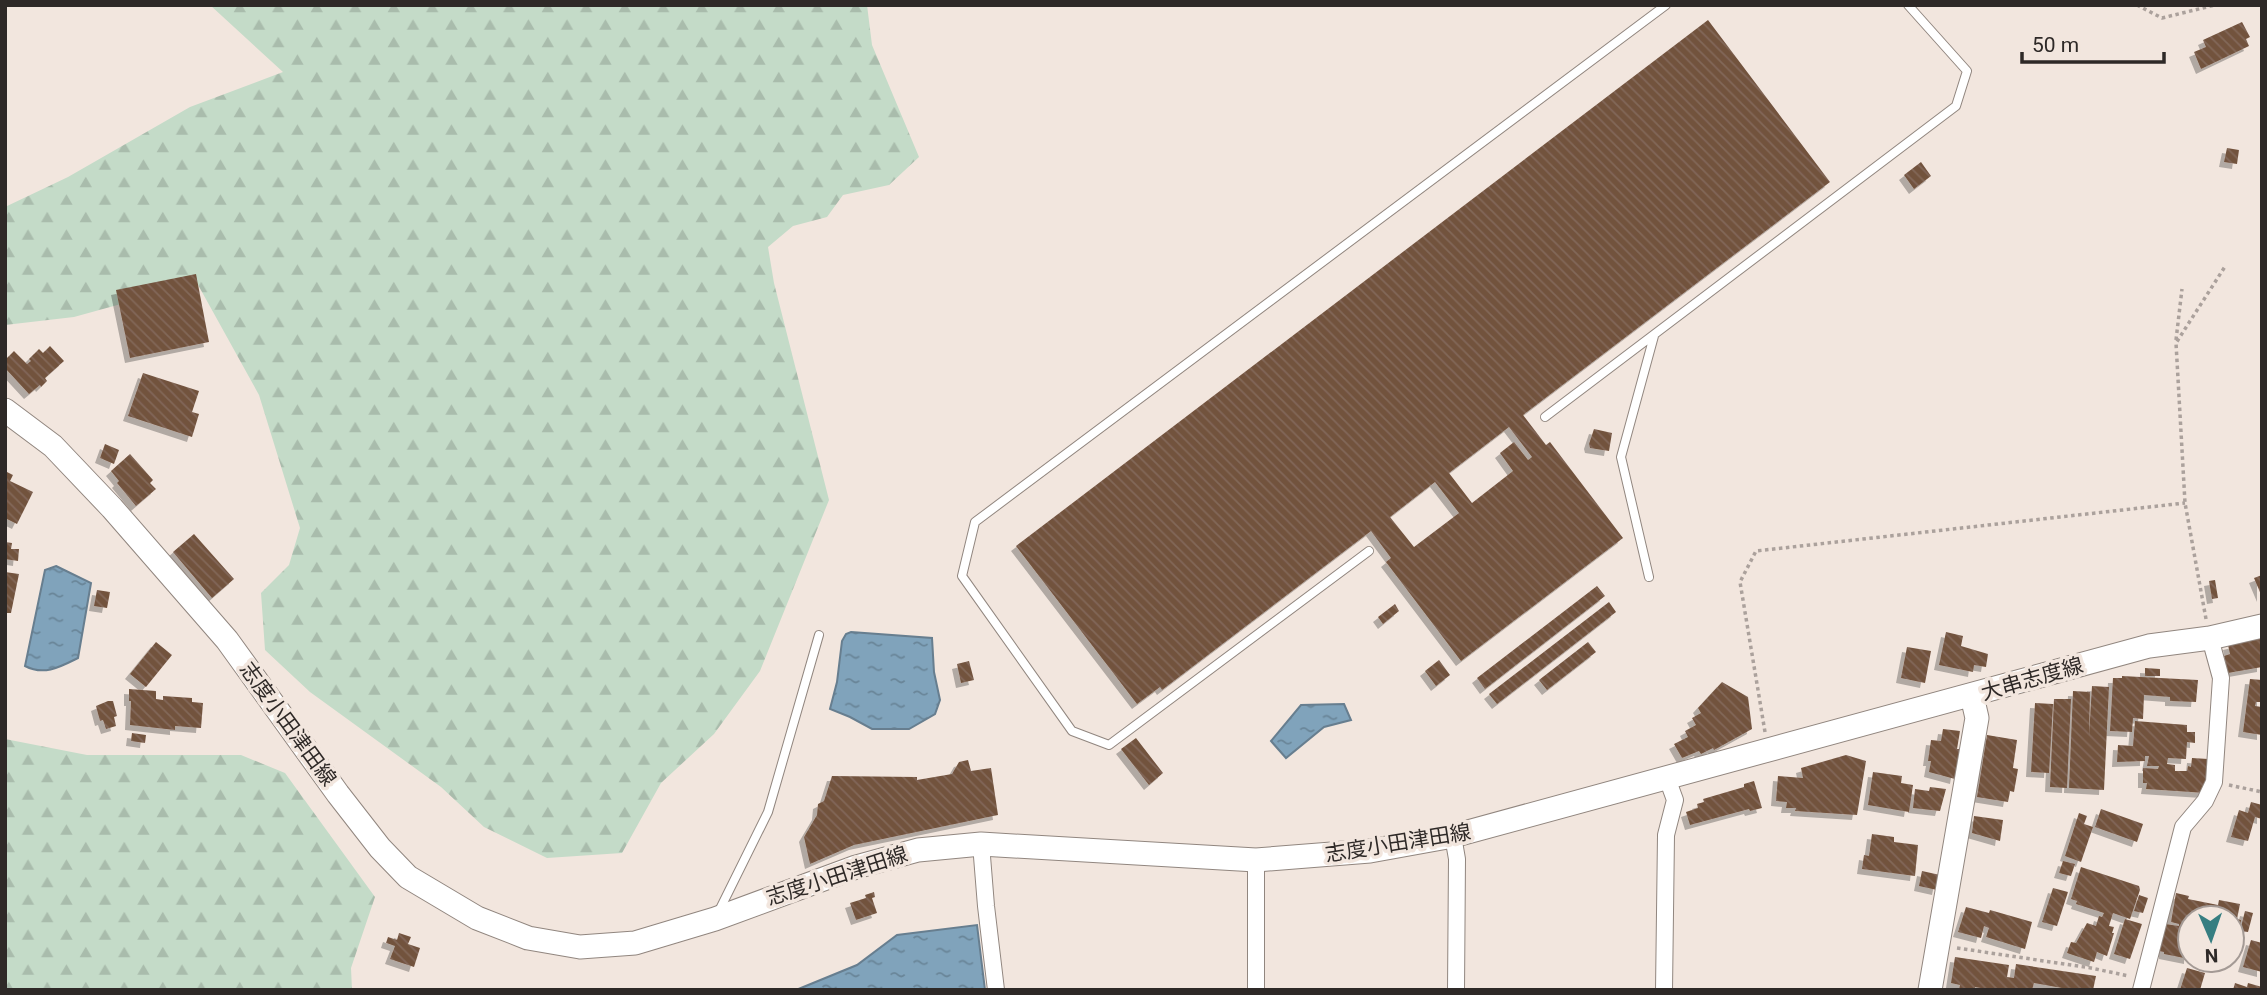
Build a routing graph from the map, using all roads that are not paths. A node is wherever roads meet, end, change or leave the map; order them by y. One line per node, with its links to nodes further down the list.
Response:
1 (1666, 5): 6 (lane)
2 (1908, 5): 3 (lane)
3 (1655, 334): 5 (lane); 7 (lane)
4 (5, 410): 16 (main road, 志度小田津田線)
5 (1545, 418)
6 (1369, 551)
7 (1649, 577)
8 (2262, 626): 10 (main road, 大串志度線)
9 (819, 635): 16 (lane)
10 (2210, 638): 11 (main road, 大串志度線); 17 (street)
11 (1972, 696): 12 (main road, 志度小田津田線); 22 (main road, 大串志度線)
12 (1667, 778): 13 (main road, 志度小田津田線); 21 (street)
13 (1453, 836): 15 (main road, 志度小田津田線); 20 (street)
14 (981, 844): 15 (main road, 志度小田津田線); 16 (main road, 志度小田津田線); 18 (street)
15 (1256, 860): 19 (street)
16 (715, 919)
17 (2142, 985)
18 (996, 990)
19 (1256, 990)
20 (1456, 990)
21 (1664, 990)
22 (1930, 990)

